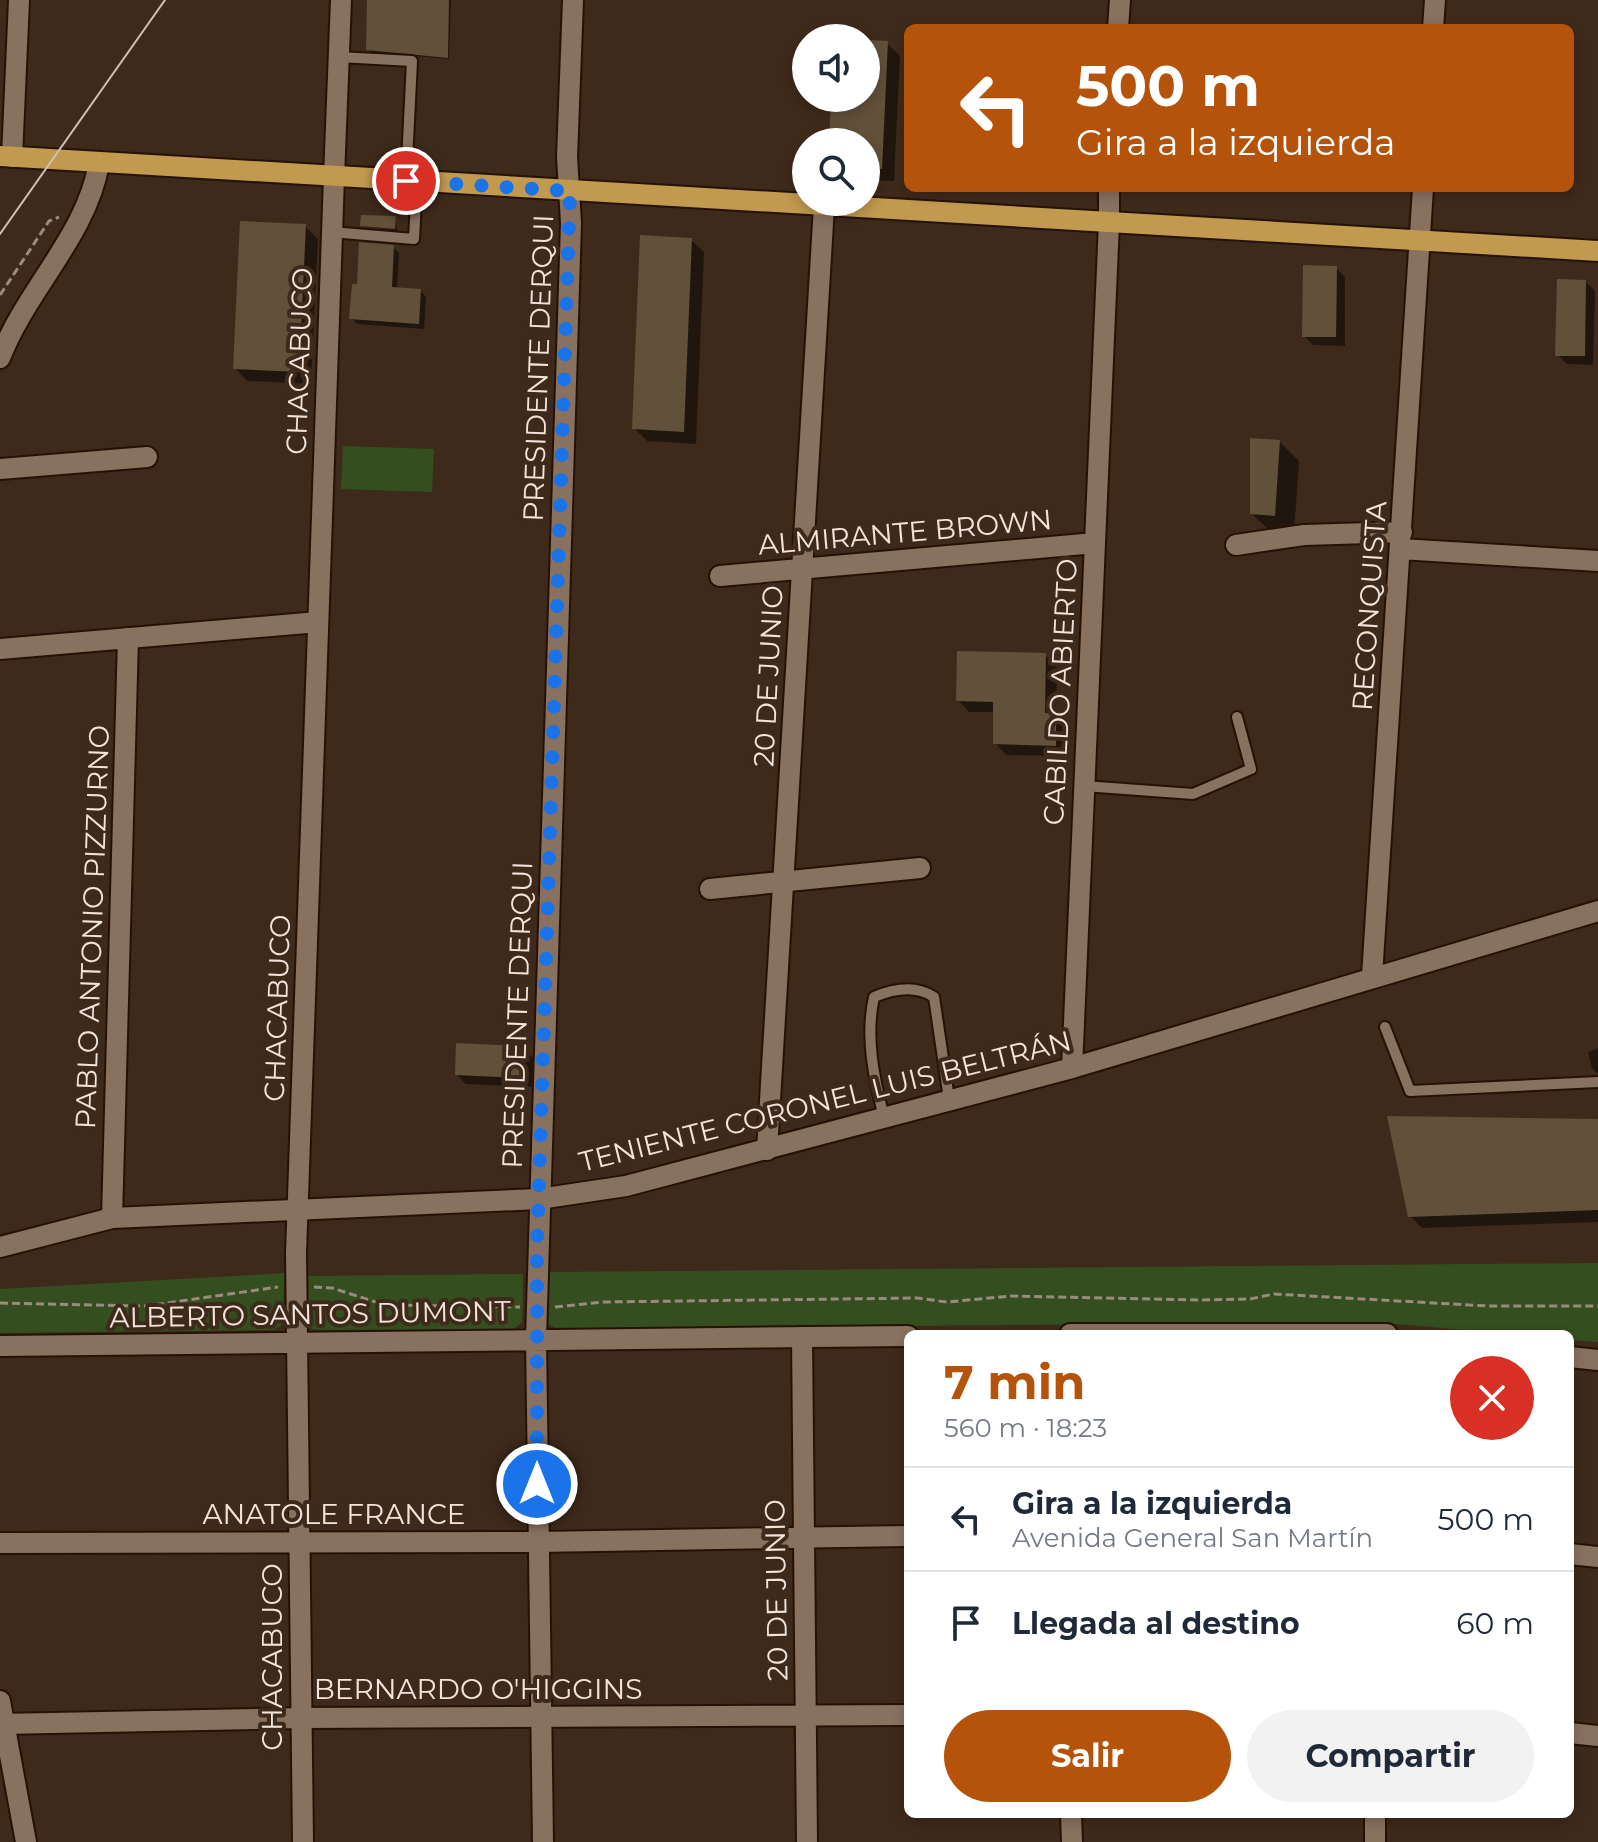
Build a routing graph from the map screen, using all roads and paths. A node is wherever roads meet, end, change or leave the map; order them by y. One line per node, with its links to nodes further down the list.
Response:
1 (19, 0): 9 (street)
2 (341, 0): 8 (street, CHACABUCO)
3 (573, 0): 13 (street, PRESIDENTE DERQUI)
4 (1120, 0): 6 (street)
5 (1435, 0): 7 (street)
6 (1118, 24)
7 (1433, 24)
8 (339, 57): 11 (street, CHACABUCO); 12 (lane)
9 (6, 157): 10 (main road)
10 (99, 163): 11 (main road); 17 (street)
11 (334, 177): 12 (main road); 21 (street, CHACABUCO)
12 (412, 182): 13 (main road); 21 (lane)
13 (570, 191): 16 (main road); 50 (street, PRESIDENTE DERQUI)
14 (1109, 192): 20 (street, CABILDO ABIERTO)
15 (1423, 192): 22 (street, RECONQUISTA)
16 (792, 204)
17 (88, 205): 24 (path); 25 (street)
18 (880, 209): 20 (main road)
19 (823, 216): 32 (street, 20 DE JUNIO)
20 (1109, 223): 22 (main road); 29 (street, CABILDO ABIERTO)
21 (331, 232): 34 (street, CHACABUCO)
22 (1420, 240): 23 (main road); 28 (street, RECONQUISTA)
23 (1598, 251)
24 (0, 295)
25 (0, 358)
26 (147, 457): 27 (street)
27 (0, 469)
28 (1401, 540): 30 (street); 31 (street); 43 (street, RECONQUISTA)
29 (1095, 543): 32 (street, ALMIRANTE BROWN); 38 (street, CABILDO ABIERTO)
30 (1236, 545)
31 (1598, 561)
32 (802, 569): 33 (street, ALMIRANTE BROWN); 40 (street, 20 DE JUNIO)
33 (720, 576)
34 (318, 622): 35 (street); 51 (street, CHACABUCO)
35 (128, 638): 36 (street); 52 (street, PABLO ANTONIO PIZZURNO)
36 (0, 649)
37 (1237, 717): 38 (lane)
38 (1084, 786): 45 (street, CABILDO ABIERTO)
39 (920, 868): 40 (street)
40 (784, 881): 41 (street); 49 (street, 20 DE JUNIO)
41 (710, 889)
42 (1598, 911): 43 (street, TENIENTE CORONEL LUIS BELTRÁN)
43 (1372, 976): 45 (street, TENIENTE CORONEL LUIS BELTRÁN)
44 (1385, 1027): 46 (lane)
45 (1072, 1068): 47 (street, TENIENTE CORONEL LUIS BELTRÁN)
46 (1598, 1082)
47 (949, 1099): 48 (street, TENIENTE CORONEL LUIS BELTRÁN); 48 (lane)
48 (884, 1117): 49 (street, TENIENTE CORONEL LUIS BELTRÁN)
49 (767, 1150): 50 (street, TENIENTE CORONEL LUIS BELTRÁN)
50 (539, 1199): 51 (street, TENIENTE CORONEL LUIS BELTRÁN); 57 (street, PRESIDENTE DERQUI)
51 (298, 1207): 52 (street, TENIENTE CORONEL LUIS BELTRÁN); 54 (street, CHACABUCO)
52 (112, 1218): 53 (street, TENIENTE CORONEL LUIS BELTRÁN)
53 (0, 1247)
54 (296, 1287): 55 (path); 57 (path); 61 (street, CHACABUCO)
55 (0, 1303)
56 (1598, 1306): 57 (path)
57 (537, 1308): 60 (street, PRESIDENTE DERQUI)
58 (904, 1336): 59 (street, ALBERTO SANTOS DUMONT)
59 (802, 1337): 60 (street, ALBERTO SANTOS DUMONT); 66 (street, 20 DE JUNIO)
60 (536, 1338): 61 (street, ALBERTO SANTOS DUMONT); 68 (street, PRESIDENTE DERQUI)
61 (297, 1342): 62 (street, ALBERTO SANTOS DUMONT); 67 (street, CHACABUCO)
62 (0, 1346)
63 (1574, 1357): 64 (street)
64 (1598, 1360)
65 (904, 1536): 66 (street, ANATOLE FRANCE)
66 (804, 1537): 68 (street, ANATOLE FRANCE); 75 (street, 20 DE JUNIO)
67 (299, 1542): 68 (street, ANATOLE FRANCE); 69 (street, ANATOLE FRANCE); 76 (street, CHACABUCO)
68 (538, 1542): 74 (street, PRESIDENTE DERQUI)
69 (0, 1543)
70 (1574, 1554): 71 (street)
71 (1598, 1557)
72 (0, 1701): 77 (street)
73 (904, 1715): 75 (street, BERNARDO O'HIGGINS)
74 (541, 1716): 75 (street, BERNARDO O'HIGGINS); 76 (street, BERNARDO O'HIGGINS); 84 (street, PRESIDENTE DERQUI)
75 (806, 1716): 85 (street, 20 DE JUNIO)
76 (301, 1718): 77 (street, BERNARDO O'HIGGINS); 83 (street, CHACABUCO)
77 (2, 1724): 82 (street)
78 (1574, 1733): 79 (street)
79 (1598, 1736)
80 (1071, 1818): 86 (street)
81 (1375, 1818): 87 (street)
82 (26, 1842)
83 (303, 1842)
84 (543, 1842)
85 (807, 1842)
86 (1072, 1842)
87 (1375, 1842)

